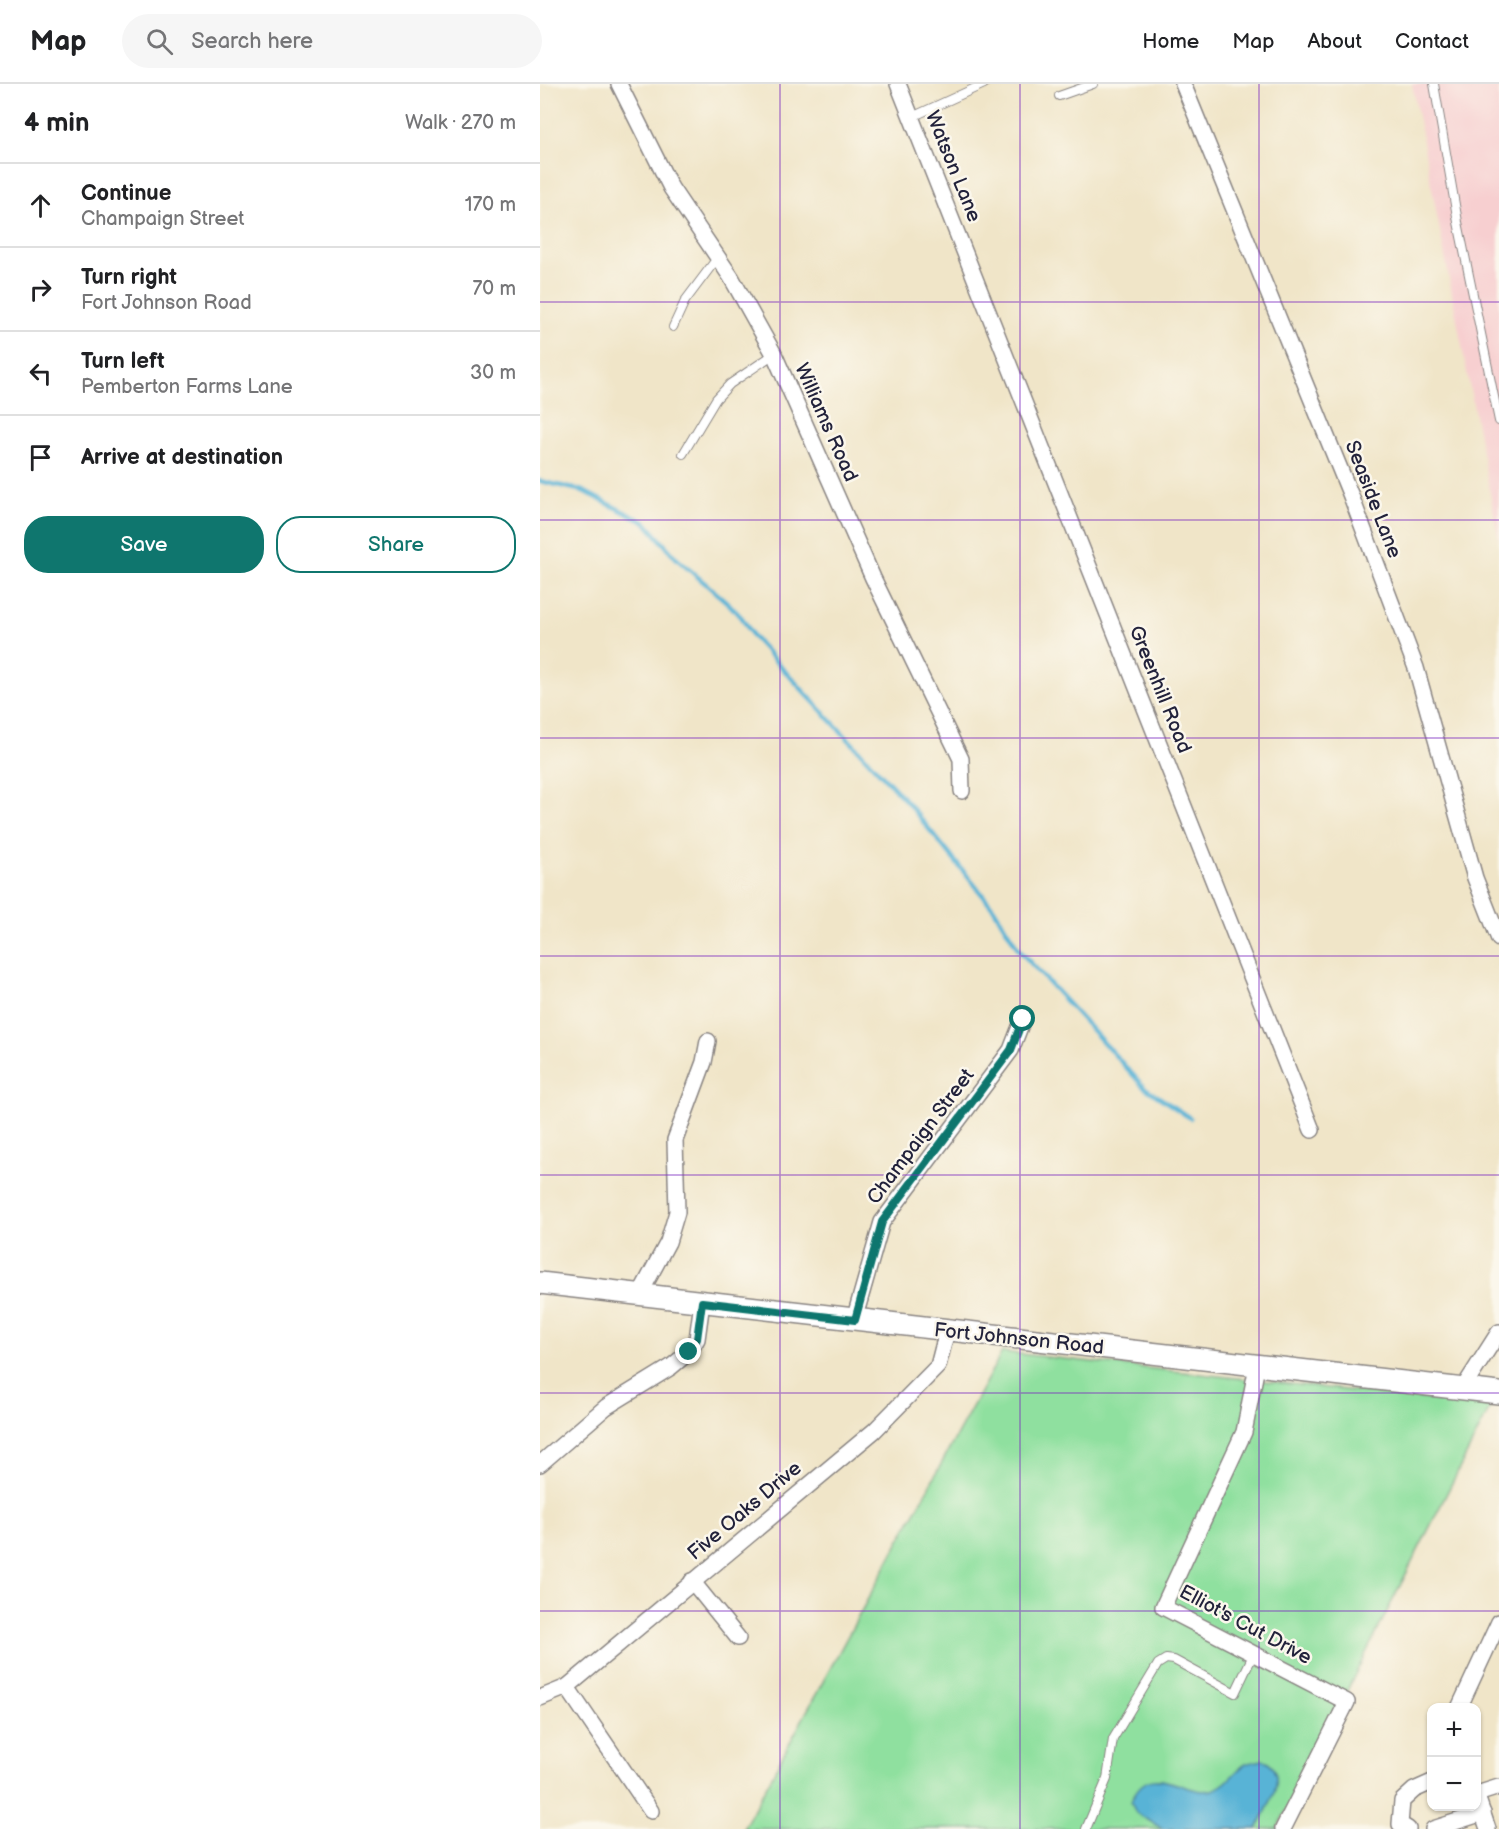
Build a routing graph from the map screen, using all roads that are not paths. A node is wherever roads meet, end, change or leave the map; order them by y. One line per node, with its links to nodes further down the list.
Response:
1 (619, 84): 9 (street, Williams Road)
2 (898, 84): 8 (street, Watson Lane)
3 (984, 84): 8 (lane)
4 (1093, 84): 7 (lane)
5 (1183, 84): 16 (street, Seaside Lane)
6 (1434, 84): 13 (lane)
7 (1059, 96)
8 (912, 117): 10 (street, Watson Lane)
9 (718, 257): 11 (lane); 12 (street, Williams Road)
10 (971, 264): 19 (street, Greenhill Road)
11 (673, 327)
12 (774, 354): 14 (lane); 15 (street, Williams Road)
13 (1499, 421)
14 (683, 454)
15 (962, 791)
16 (1499, 939)
17 (1023, 1019): 23 (street, Champaign Street)
18 (708, 1041): 21 (street)
19 (1312, 1130)
20 (540, 1283): 21 (main road, Fort Johnson Road)
21 (640, 1294): 22 (main road, Fort Johnson Road)
22 (702, 1302): 23 (main road, Fort Johnson Road); 29 (street)
23 (855, 1320): 24 (main road, Fort Johnson Road)
24 (947, 1331): 26 (main road, Fort Johnson Road); 30 (street, Five Oaks Drive)
25 (1499, 1332): 27 (street)
26 (1257, 1366): 27 (main road, Fort Johnson Road); 33 (street, Elliot's Cut Drive)
27 (1462, 1390): 28 (main road, Fort Johnson Road)
28 (1499, 1393)
29 (540, 1464)
30 (692, 1581): 32 (street); 34 (street, Five Oaks Drive)
31 (1499, 1622): 36 (street)
32 (738, 1638)
33 (1254, 1653): 43 (lane); 44 (street, Elliot's Cut Drive)
34 (567, 1686): 35 (street, Five Oaks Drive); 41 (street)
35 (540, 1698)
36 (1461, 1703)
37 (1427, 1784): 45 (street)
38 (1499, 1786): 39 (street)
39 (1481, 1793)
40 (1481, 1807): 42 (street)
41 (651, 1811)
42 (1483, 1813): 46 (street); 47 (street)
43 (1086, 1829)
44 (1283, 1829)
45 (1408, 1829)
46 (1433, 1829)
47 (1488, 1829)

